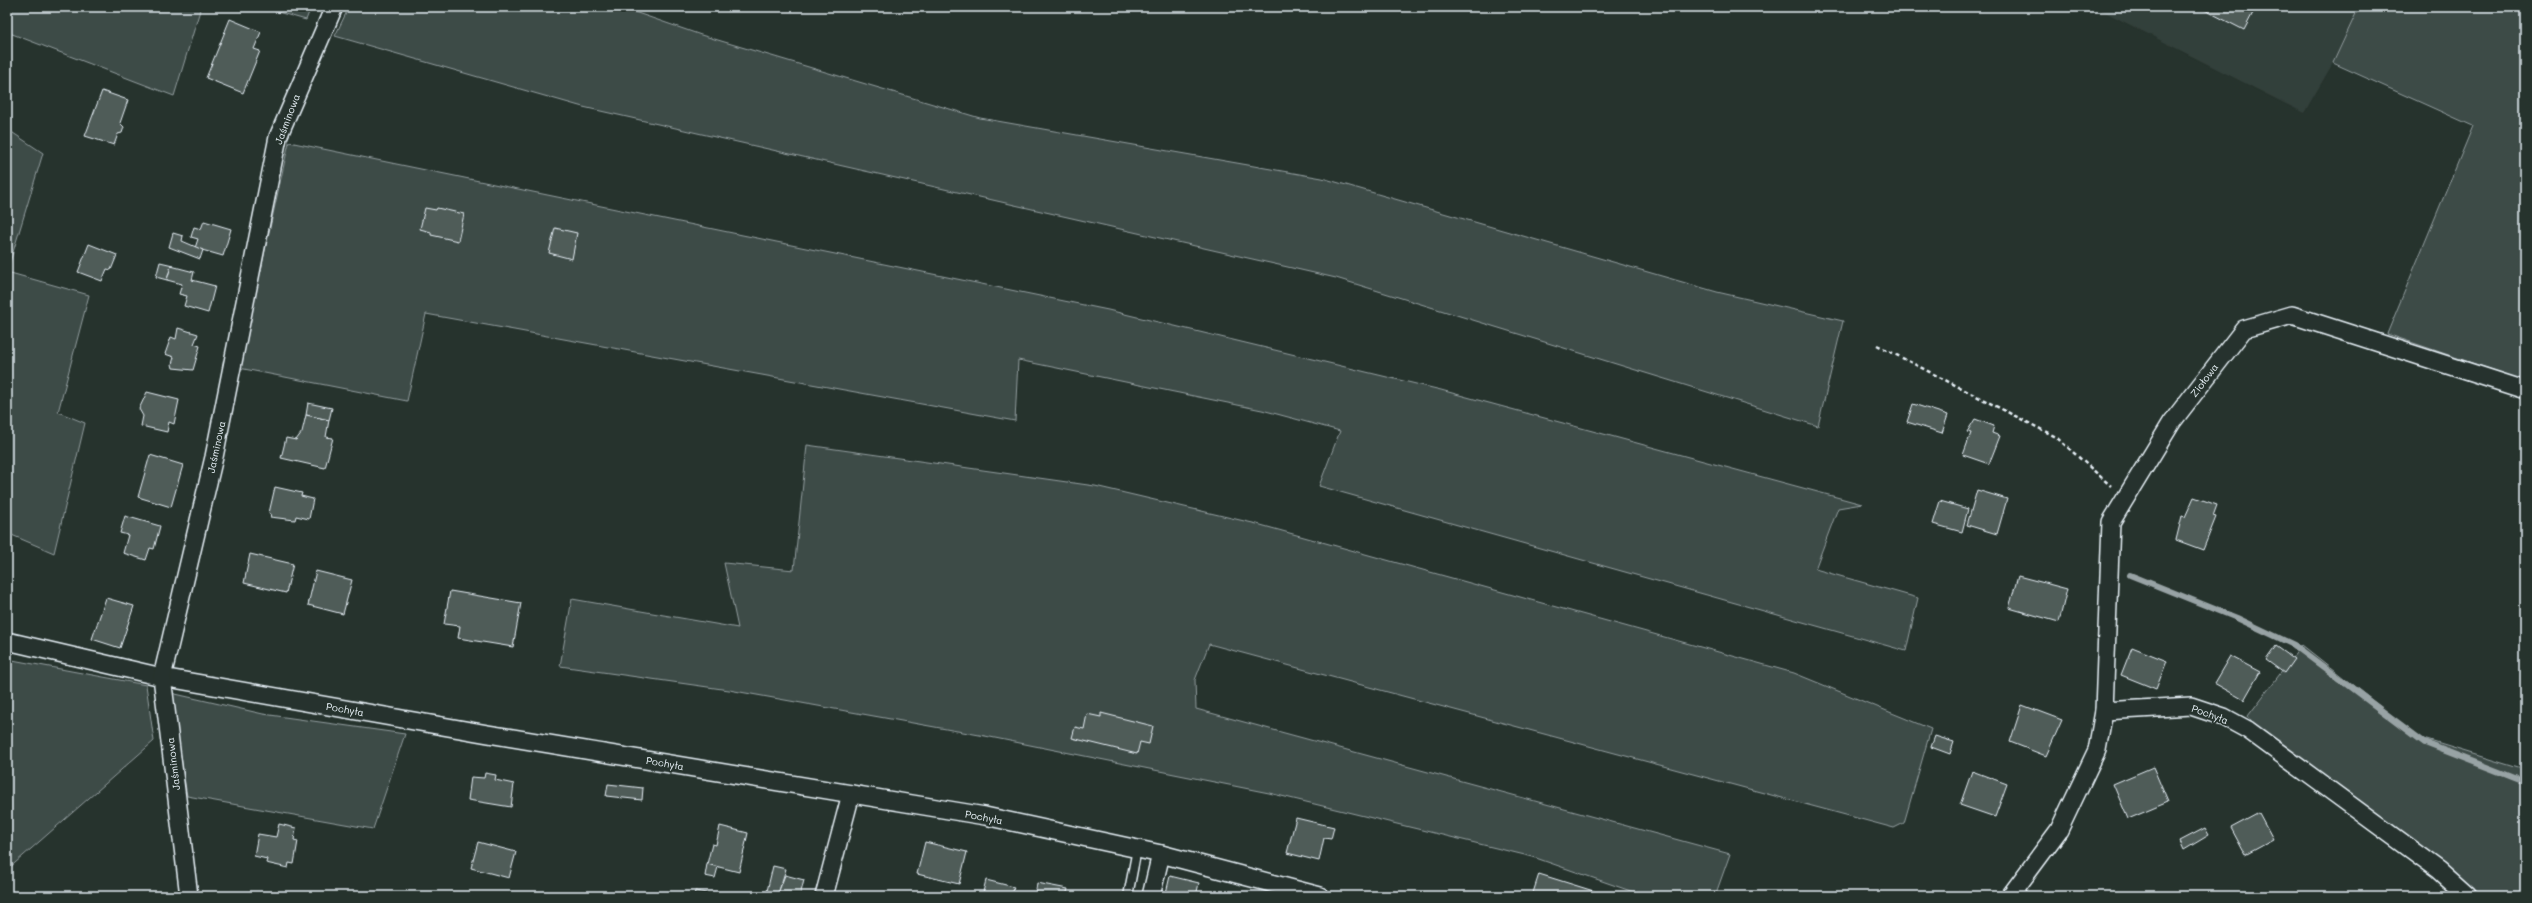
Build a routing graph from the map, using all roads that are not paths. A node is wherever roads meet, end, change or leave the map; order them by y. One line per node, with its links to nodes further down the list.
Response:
1 (334, 7): 4 (street, Jaśminowa)
2 (2525, 390): 5 (street, Ziołowa)
3 (7, 641): 4 (street, Pochyła)
4 (162, 676): 6 (street, Pochyła); 9 (street, Jaśminowa)
5 (2104, 711): 14 (street); 15 (street, Pochyła)
6 (851, 794): 7 (street, Pochyła); 10 (street)
7 (1137, 849): 8 (street, Pochyła); 11 (lane)
8 (1161, 854): 12 (street); 13 (street, Pochyła)
9 (189, 896)
10 (824, 896)
11 (1128, 896)
12 (1151, 896)
13 (1320, 896)
14 (2010, 896)
15 (2468, 896)

